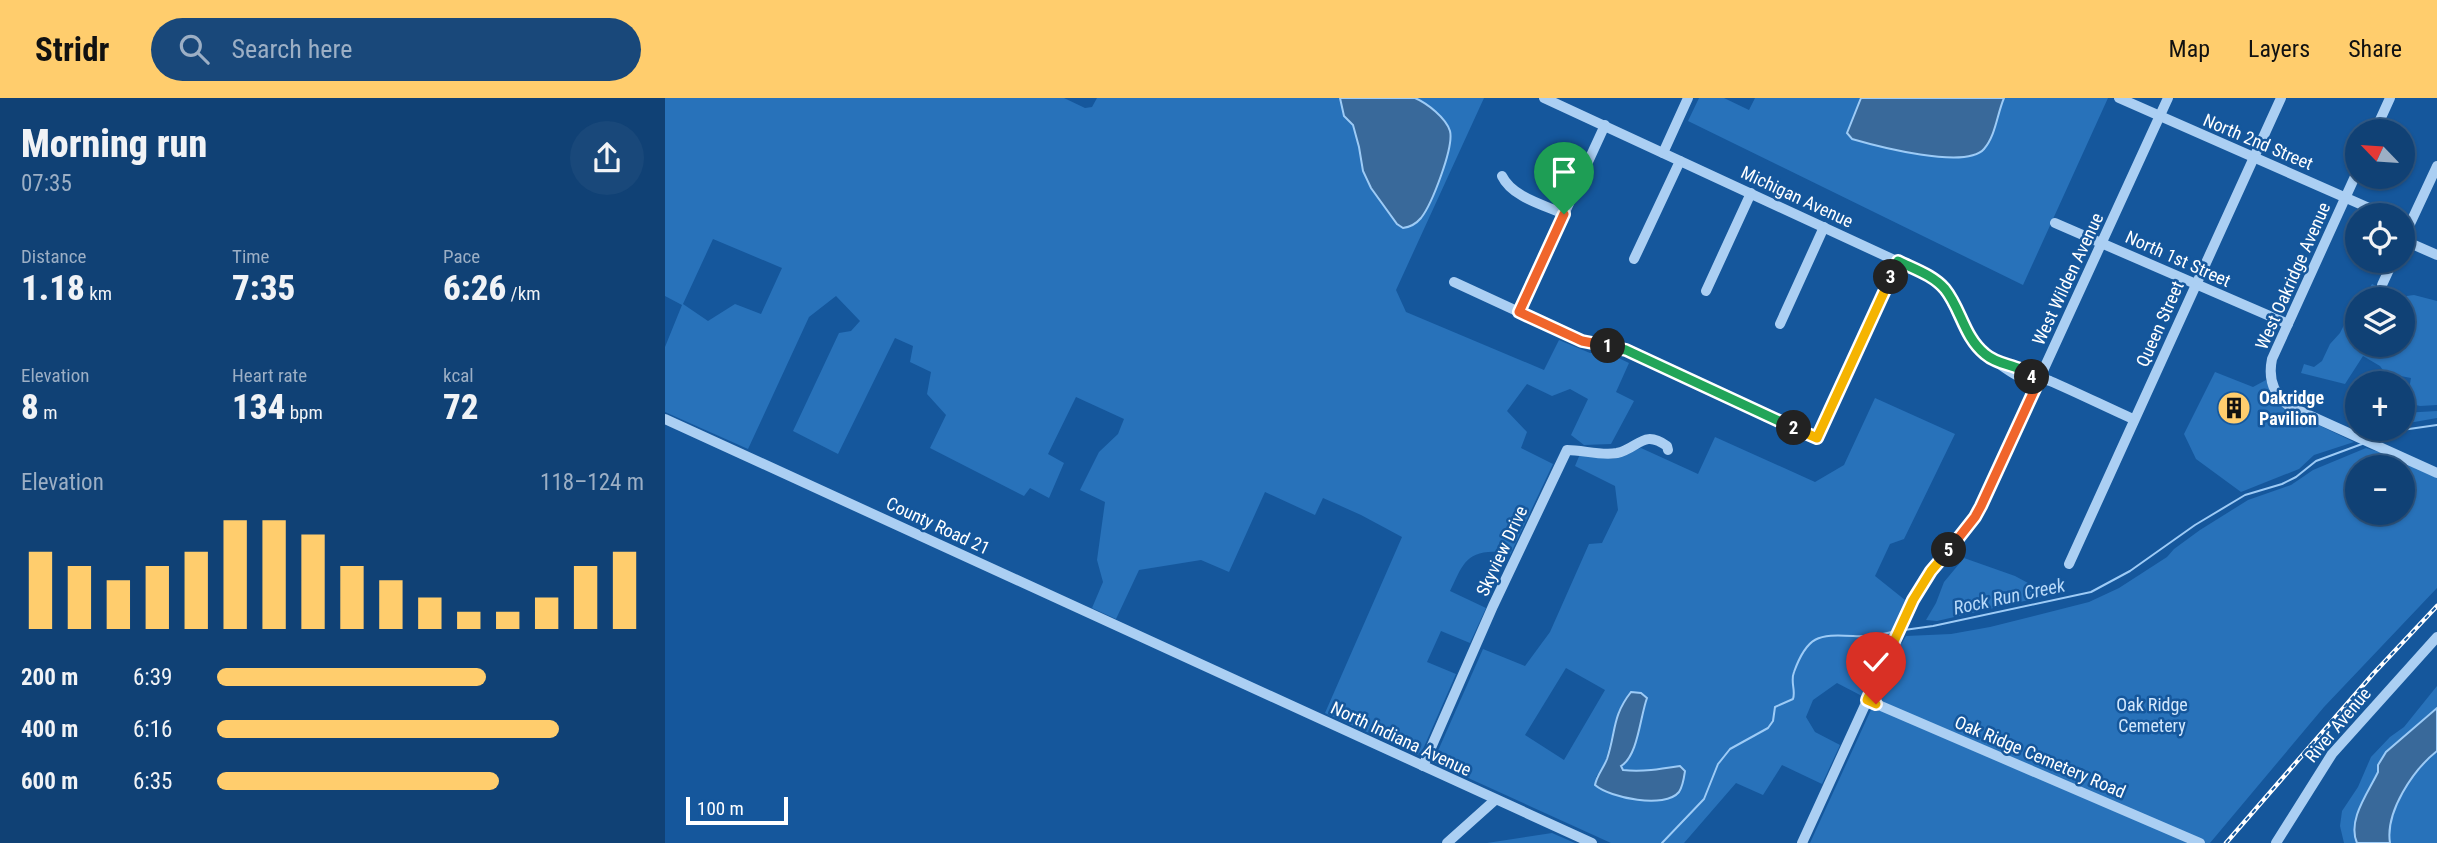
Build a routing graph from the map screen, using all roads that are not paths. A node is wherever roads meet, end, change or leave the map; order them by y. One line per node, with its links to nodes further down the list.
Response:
1 (1545, 98): 9 (street, Michigan Avenue)
2 (1688, 98): 10 (street)
3 (2119, 98): 7 (street, North 2nd Street)
4 (2168, 98): 7 (street, West Wilden Avenue)
5 (2281, 98): 11 (street, Queen Street)
6 (2391, 98): 8 (street)
7 (2160, 116): 11 (street, North 2nd Street); 25 (street, West Wilden Avenue)
8 (2381, 119)
9 (1605, 125): 10 (street, Michigan Avenue); 22 (street)
10 (1663, 153): 12 (street, Michigan Avenue)
11 (2254, 157): 19 (street, North 2nd Street); 32 (street, Queen Street)
12 (1680, 161): 17 (street, Michigan Avenue); 28 (street)
13 (2437, 166): 16 (street)
14 (1502, 176): 22 (street)
15 (2350, 189): 19 (street, West Oakridge Avenue)
16 (2426, 191): 18 (street); 21 (street)
17 (1751, 193): 24 (street, Michigan Avenue); 34 (street)
18 (2437, 196)
19 (2346, 198): 20 (street, North 2nd Street); 37 (street, West Oakridge Avenue)
20 (2357, 203)
21 (2415, 210)
22 (1564, 214): 35 (street)
23 (2055, 223): 25 (street, North 1st Street)
24 (1824, 227): 29 (street, Michigan Avenue); 36 (street)
25 (2101, 243): 32 (street, North 1st Street); 38 (street, West Wilden Avenue)
26 (2415, 246): 27 (street)
27 (2437, 256)
28 (1634, 259)
29 (1898, 261): 35 (street); 38 (street, Michigan Avenue)
30 (2388, 273): 33 (street)
31 (1454, 282): 35 (street)
32 (2195, 284): 37 (street, North 1st Street); 40 (street, Queen Street)
33 (2382, 285)
34 (1706, 291)
35 (1519, 312)
36 (1780, 324)
37 (2288, 324): 42 (street, West Oakridge Avenue)
38 (2036, 377): 40 (street, Michigan Avenue); 46 (street, West Wilden Avenue)
39 (665, 419): 45 (street, County Road 21)
40 (2133, 419): 43 (street, Queen Street)
41 (1668, 450): 47 (street, Skyview Drive)
42 (2437, 473)
43 (2069, 564)
44 (2437, 637): 53 (street, River Avenue)
45 (1198, 662): 47 (street, North Indiana Avenue)
46 (1867, 700): 51 (street, West Wilden Avenue); 52 (street, Oak Ridge Cemetery Road)
47 (1423, 766): 48 (street, North Indiana Avenue)
48 (1496, 800): 49 (street); 50 (street, North Indiana Avenue)
49 (1447, 843)
50 (1592, 843)
51 (1802, 843)
52 (2200, 843)
53 (2276, 843)

